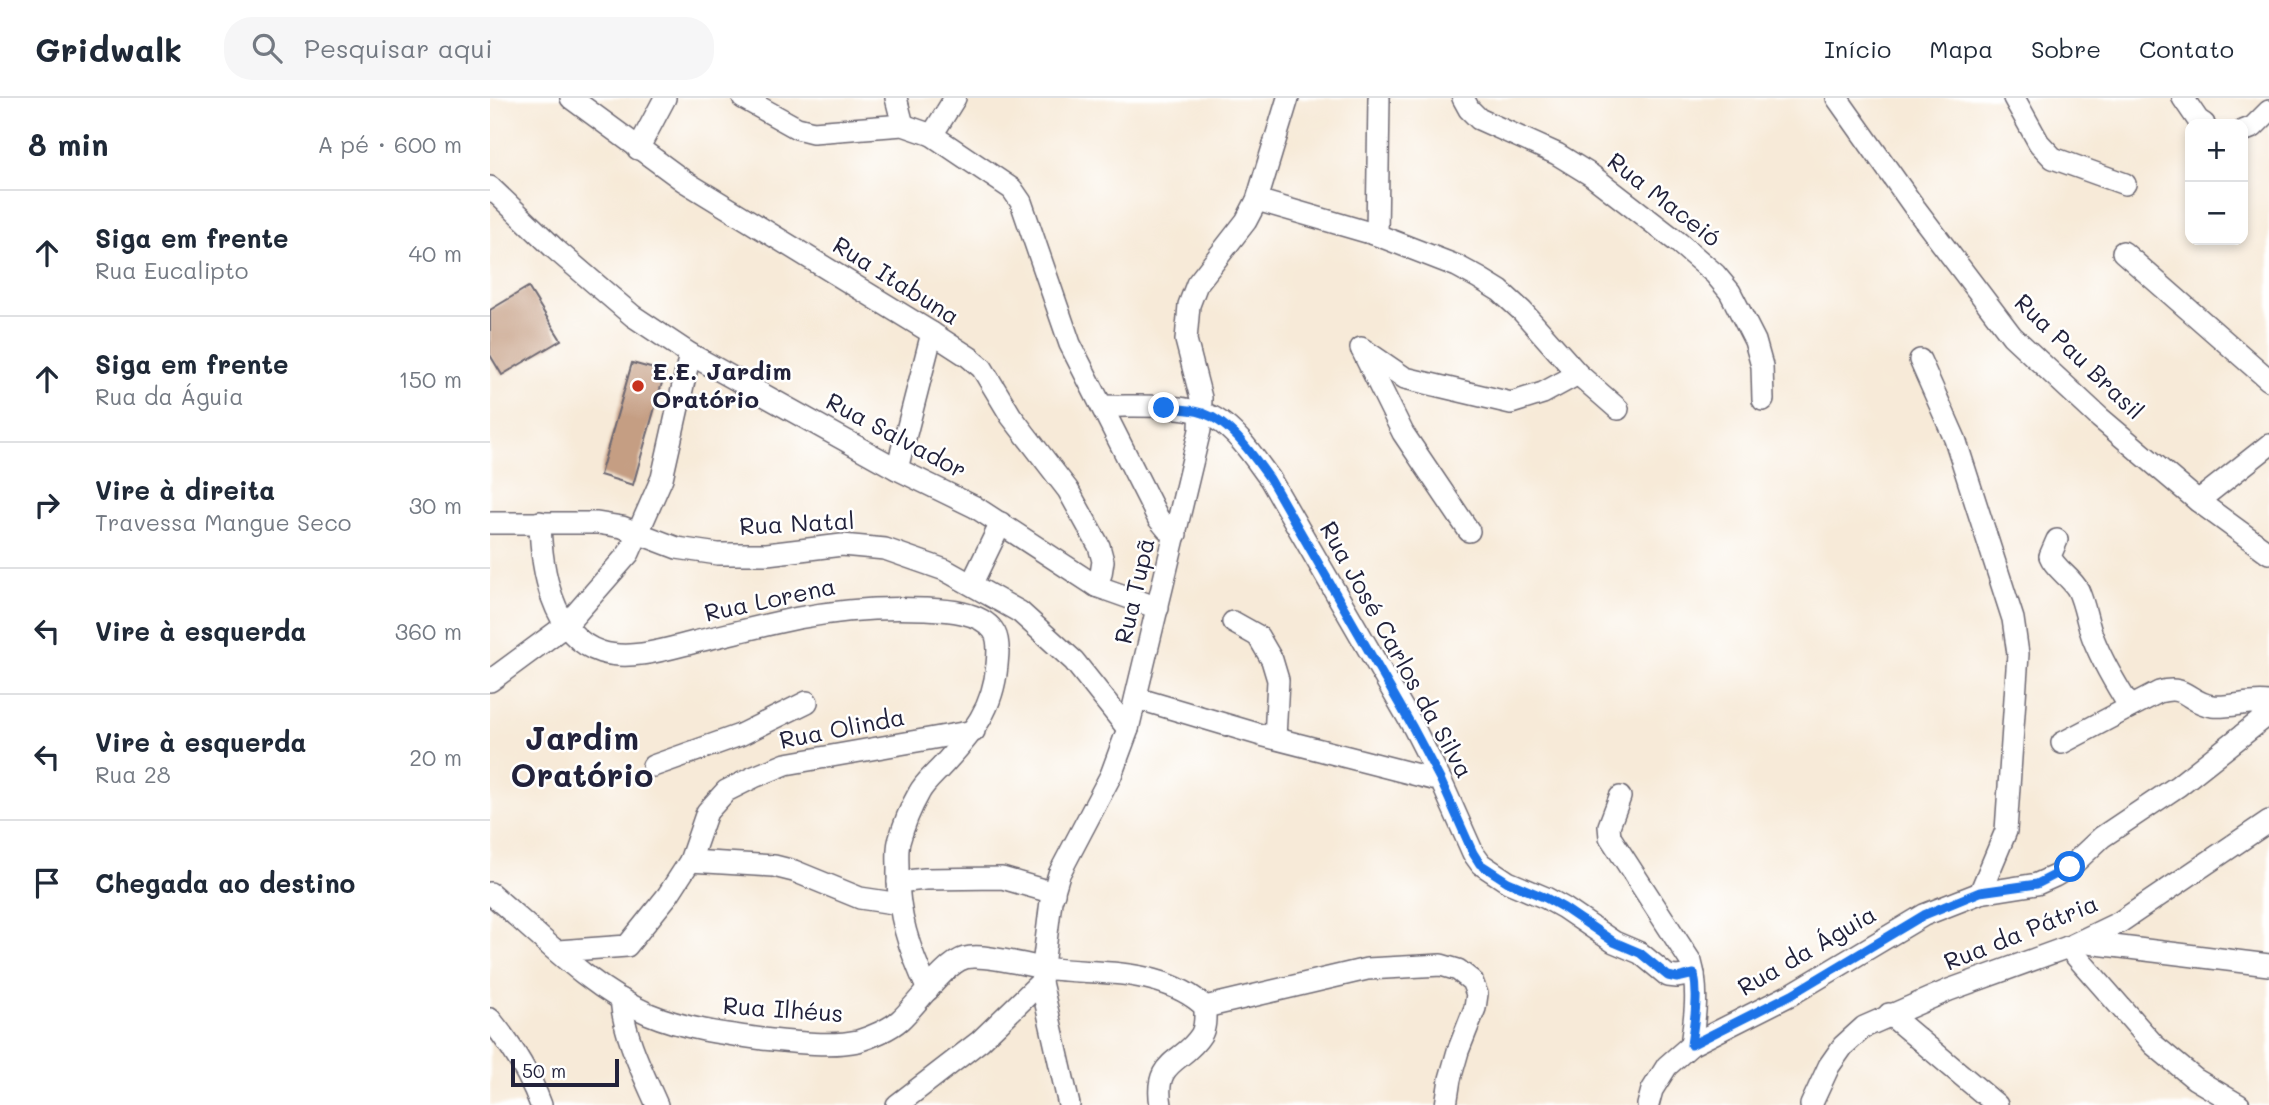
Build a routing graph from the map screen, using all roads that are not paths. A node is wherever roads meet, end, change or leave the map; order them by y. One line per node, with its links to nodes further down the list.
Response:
1 (570, 98): 17 (street, Rua Itabuna)
2 (665, 98): 17 (street)
3 (743, 98): 14 (street)
4 (896, 98): 14 (street)
5 (955, 98): 16 (street)
6 (1288, 98): 20 (street, Rua Tupã)
7 (1379, 98): 21 (street)
8 (1463, 98): 28 (street, Rua Maceió)
9 (1837, 98): 34 (street, Rua Pau Brasil)
10 (2014, 98): 18 (street)
11 (2183, 98): 13 (street)
12 (2269, 111): 15 (street)
13 (2197, 119)
14 (903, 125): 16 (street)
15 (2248, 129)
16 (933, 135): 29 (street)
17 (638, 149): 23 (street, Rua Itabuna)
18 (2125, 184)
19 (490, 187): 24 (street, Rua Salvador)
20 (1257, 200): 21 (street); 31 (street, Rua Tupã)
21 (1377, 235): 26 (street)
22 (2123, 251): 27 (street)
23 (932, 333): 33 (street); 44 (street, Rua Itabuna)
24 (690, 354): 33 (street, Rua Salvador); 39 (street)
25 (1920, 360): 64 (street)
26 (1578, 374): 30 (street); 38 (street)
27 (2269, 380)
28 (1763, 400)
29 (1102, 406): 31 (street); 40 (street)
30 (1618, 409)
31 (1202, 412): 40 (street, Rua Tupã); 59 (street, Rua José Carlos da Silva)
32 (2269, 445): 34 (street)
33 (897, 469): 37 (street, Rua Salvador)
34 (2199, 501): 42 (street, Rua Pau Brasil)
35 (540, 522): 36 (street, Rua Natal); 39 (street, Rua Natal); 47 (street, Rua Lorena)
36 (490, 523)
37 (1001, 523): 43 (street); 44 (street, Rua Salvador)
38 (1469, 531)
39 (639, 533): 43 (street, Rua Natal); 47 (street)
40 (1175, 534): 45 (street, Rua Tupã)
41 (2057, 540): 52 (street)
42 (2269, 553)
43 (972, 583): 54 (street, Rua Natal)
44 (1096, 586): 45 (street, Rua Salvador)
45 (1158, 608): 49 (street, Rua Tupã)
46 (1233, 622): 56 (street)
47 (566, 625): 48 (street); 55 (street, Rua Lorena)
48 (490, 681)
49 (1136, 698): 54 (street, Rua Tupã); 56 (street)
50 (807, 702): 58 (street)
51 (2269, 703): 52 (street)
52 (2130, 707): 57 (street)
53 (2269, 715): 64 (street, Rua da Águia)
54 (1128, 729): 66 (street, Rua Tupã)
55 (974, 731): 62 (street, Rua Olinda); 63 (street, Rua Lorena)
56 (1275, 738): 59 (street)
57 (2062, 743)
58 (653, 766)
59 (1441, 781): 71 (street, Rua José Carlos da Silva)
60 (1620, 797): 71 (street)
61 (2269, 821): 68 (street, Rua da Pátria)
62 (690, 861): 67 (street); 69 (street, Rua Olinda)
63 (898, 882): 66 (street); 67 (street, Rua Lorena)
64 (1980, 892): 78 (street, Rua da Águia)
65 (490, 893): 69 (street, Rua Ilhéus)
66 (1054, 893): 72 (street, Rua Tupã)
67 (900, 904): 73 (street, Rua Lorena)
68 (2074, 944): 70 (street); 76 (street, Rua da Pátria); 88 (street)
69 (558, 951): 74 (street, Rua Ilhéus)
70 (2269, 965)
71 (1694, 974): 78 (street)
72 (1042, 975): 73 (street, Rua Ilhéus); 75 (street, Rua Ilhéus); 81 (street); 82 (street, Rua Tupã)
73 (928, 990): 74 (street, Rua Ilhéus)
74 (621, 999): 80 (street)
75 (1205, 1007): 83 (street); 84 (street)
76 (1889, 1014): 86 (street, Rua da Pátria); 87 (street)
77 (490, 1019): 79 (street)
78 (1691, 1045): 85 (street, Rua da Águia)
79 (541, 1105)
80 (657, 1105)
81 (897, 1105)
82 (1069, 1105)
83 (1161, 1105)
84 (1446, 1105)
85 (1648, 1105)
86 (1811, 1105)
87 (1997, 1105)
88 (2239, 1105)

